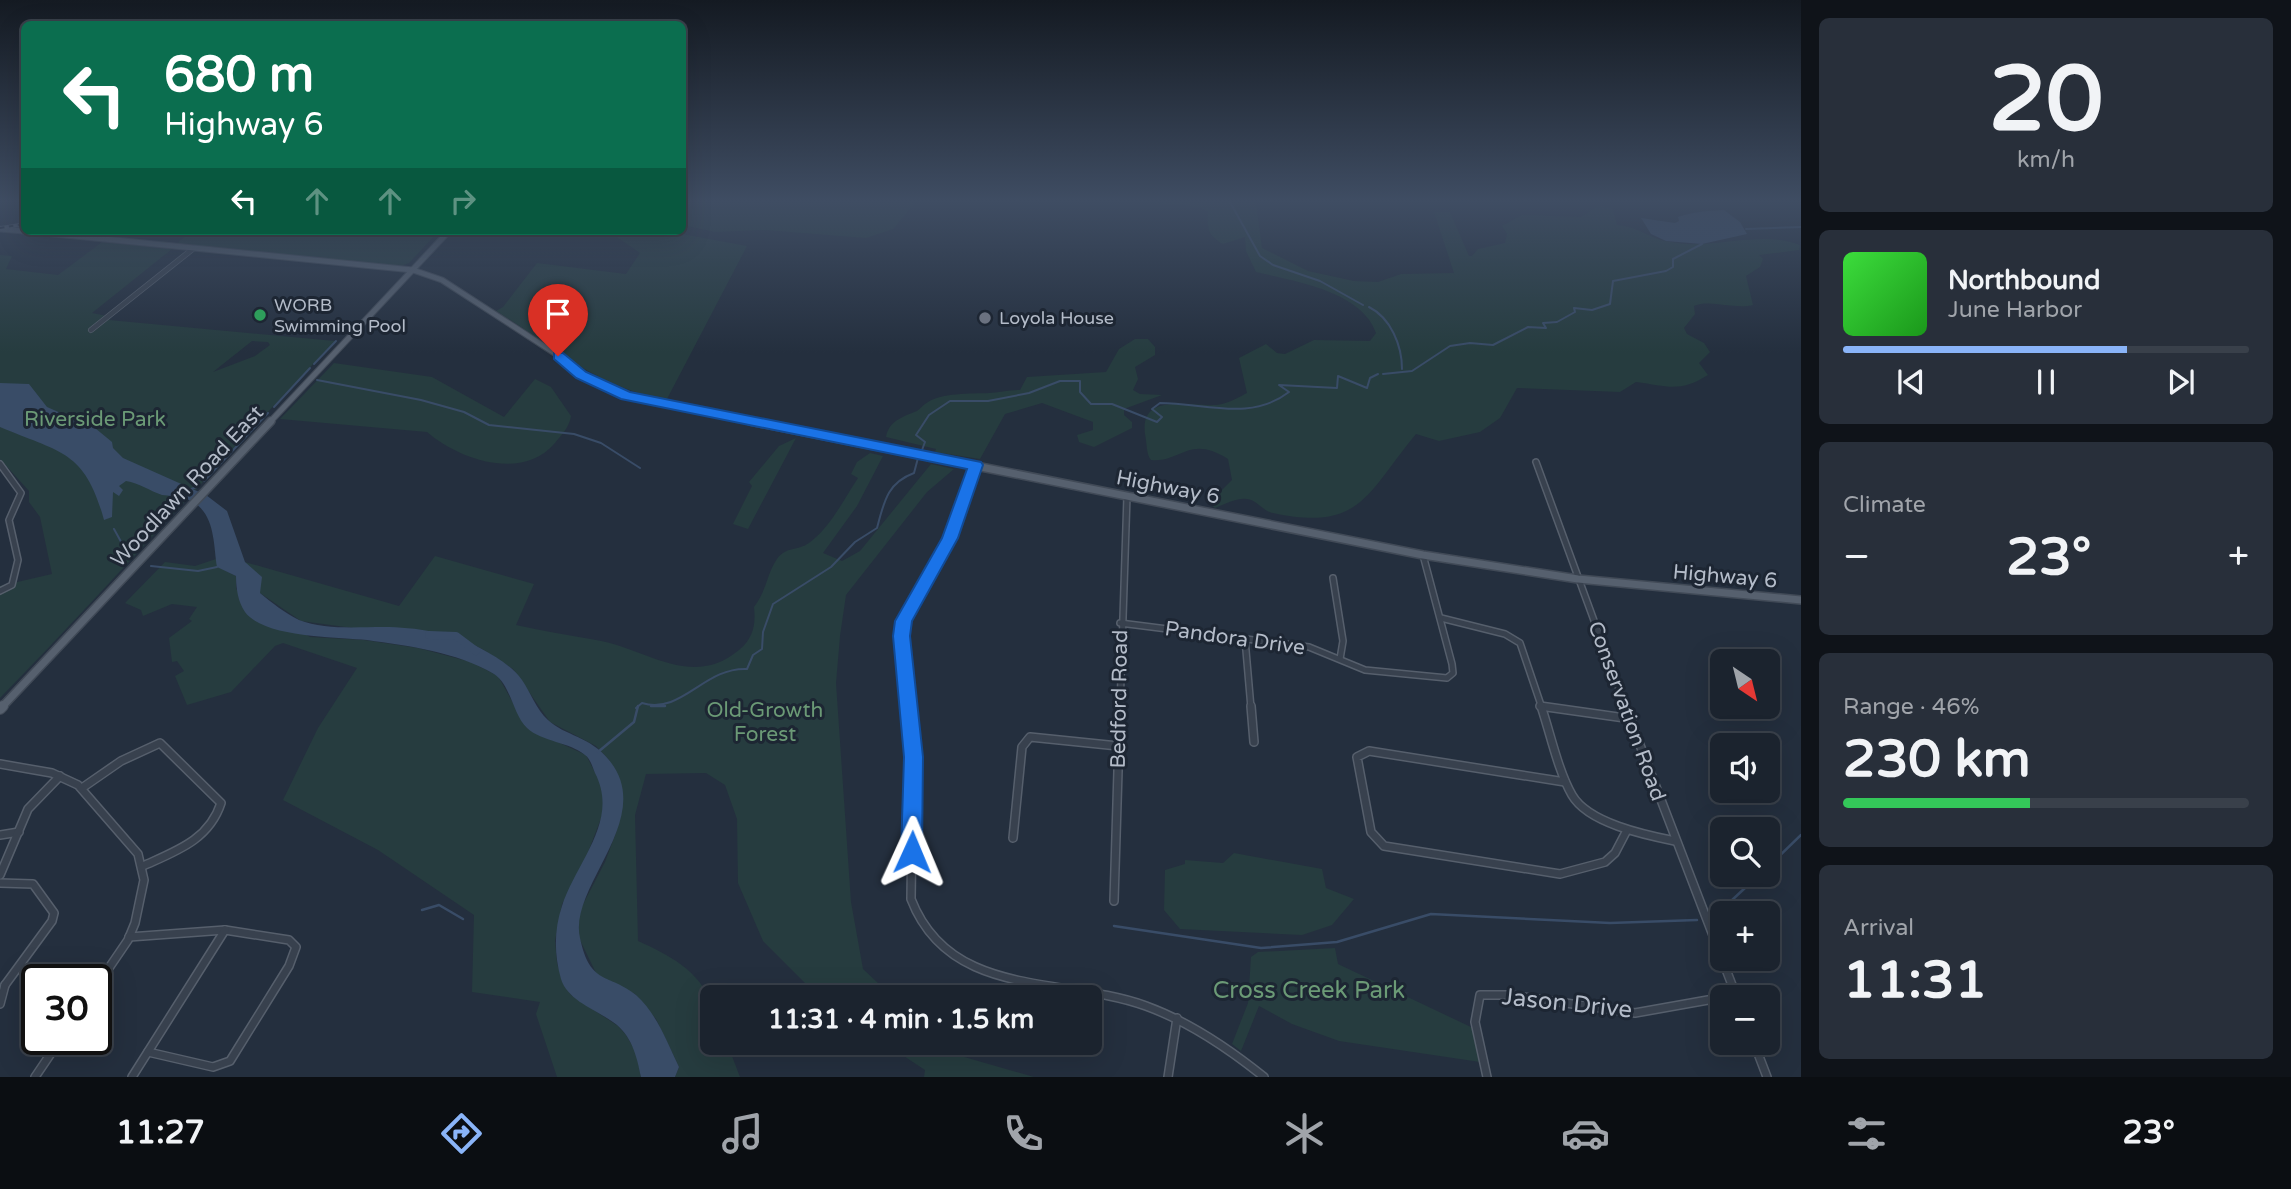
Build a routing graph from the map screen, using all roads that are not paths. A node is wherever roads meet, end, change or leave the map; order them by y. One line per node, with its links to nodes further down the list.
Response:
1 (189, 252): 6 (street)
2 (235, 252): 5 (main road, Highway 6)
3 (425, 252): 5 (main road)
4 (428, 252): 5 (main road)
5 (409, 271): 9 (main road, Highway 6); 21 (main road, Woodlawn Road East)
6 (91, 330)
7 (1536, 462): 13 (street, Conservation Road)
8 (0, 464): 14 (street)
9 (976, 465): 10 (main road, Highway 6); 45 (street)
10 (1127, 496): 11 (main road, Highway 6); 17 (street, Bedford Road)
11 (1423, 555): 13 (main road, Highway 6); 16 (street)
12 (1334, 578): 19 (street)
13 (1578, 579): 15 (main road, Highway 6); 22 (street, Conservation Road)
14 (0, 591)
15 (1801, 600)
16 (1441, 618): 19 (street, Pandora Drive); 20 (street)
17 (1120, 623): 18 (street, Pandora Drive); 24 (street, Bedford Road)
18 (1245, 639): 19 (street, Pandora Drive); 23 (street)
19 (1340, 659)
20 (1540, 706): 22 (street); 27 (street)
21 (0, 709)
22 (1632, 719): 33 (street, Conservation Road)
23 (1254, 742)
24 (1118, 746): 32 (street); 37 (street, Bedford Road)
25 (0, 764): 26 (street)
26 (60, 775): 28 (street); 29 (street)
27 (1565, 782): 30 (street); 30 (street)
28 (82, 788): 34 (street); 34 (street)
29 (19, 832): 31 (street); 35 (street)
30 (1626, 832): 33 (street)
31 (0, 835)
32 (1013, 838)
33 (1675, 841): 41 (street, Conservation Road)
34 (143, 866): 39 (street)
35 (0, 875)
36 (0, 883): 42 (street)
37 (1114, 901)
38 (225, 930): 39 (street); 46 (street); 46 (street)
39 (130, 937): 40 (street)
40 (112, 964)
41 (1733, 985)
42 (2, 986): 44 (street)
43 (1710, 1000): 53 (street, Jason Drive)
44 (0, 1004)
45 (1177, 1018): 51 (street); 52 (street)
46 (148, 1052): 50 (street)
47 (50, 1055): 49 (street)
48 (1758, 1055): 54 (street)
49 (35, 1077)
50 (132, 1077)
51 (1168, 1077)
52 (1264, 1077)
53 (1487, 1077)
54 (1766, 1077)

